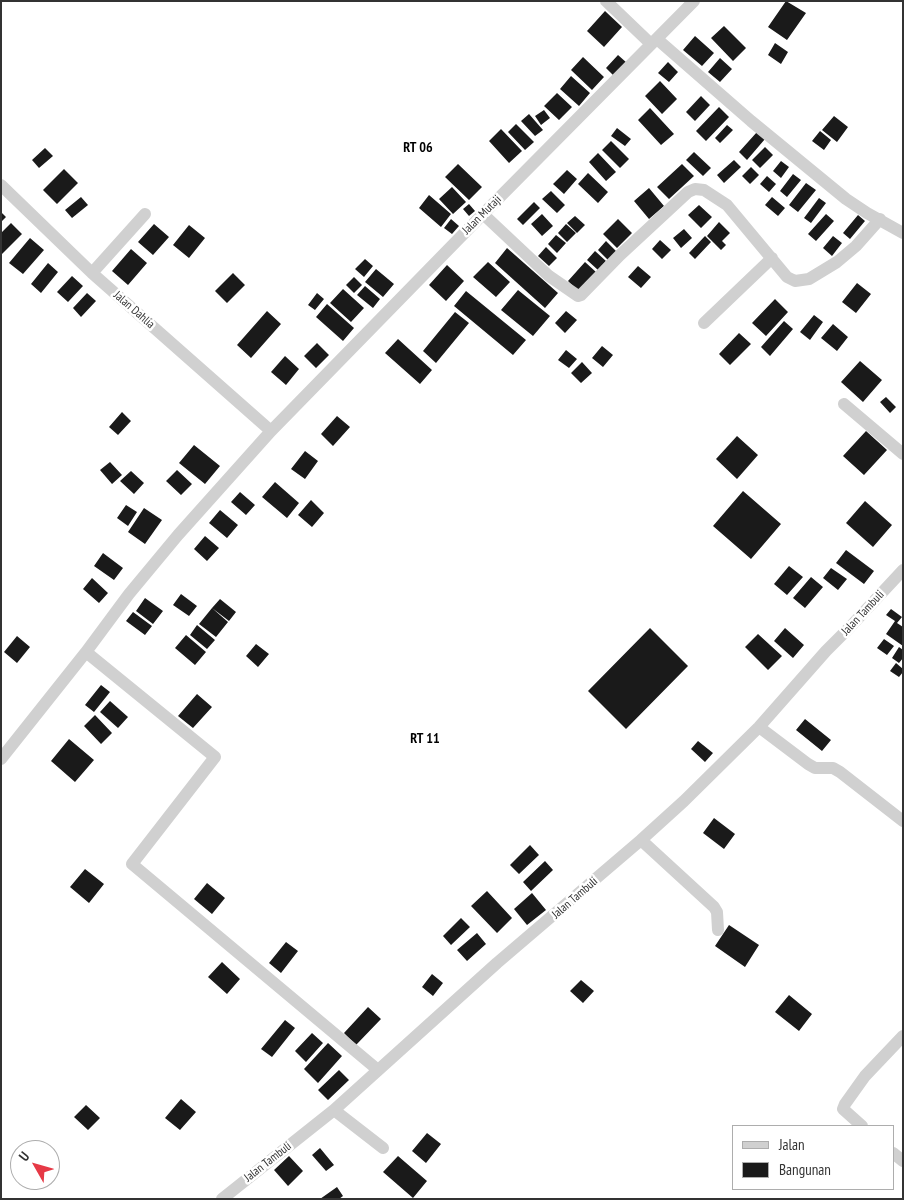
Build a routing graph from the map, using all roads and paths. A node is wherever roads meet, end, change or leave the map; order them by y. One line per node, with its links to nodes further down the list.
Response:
1 (606, 1): 3 (street)
2 (694, 1): 3 (street, Jalan Mutaji)
3 (654, 41): 6 (street, Jalan Mutaji); 7 (street)
4 (1, 185): 10 (street, Jalan Dahlia)
5 (145, 214): 10 (street)
6 (483, 214): 9 (street); 13 (street, Jalan Mutaji)
7 (880, 219): 8 (street); 9 (street)
8 (903, 233)
9 (772, 258): 11 (street)
10 (92, 273): 13 (street, Jalan Dahlia)
11 (704, 323)
12 (844, 404): 14 (street)
13 (271, 431): 16 (street, Jalan Mutaji)
14 (903, 454)
15 (903, 570): 17 (street, Jalan Tambuli)
16 (86, 652): 18 (street, Jalan Mutaji); 23 (street)
17 (758, 727): 19 (street); 20 (street, Jalan Tambuli)
18 (1, 759)
19 (903, 821)
20 (641, 840): 21 (street); 23 (street, Jalan Tambuli)
21 (718, 930)
22 (903, 1036): 25 (street)
23 (378, 1070): 24 (street, Jalan Tambuli)
24 (334, 1110): 26 (street); 27 (street, Jalan Tambuli)
25 (861, 1125)
26 (383, 1148)
27 (222, 1199)

